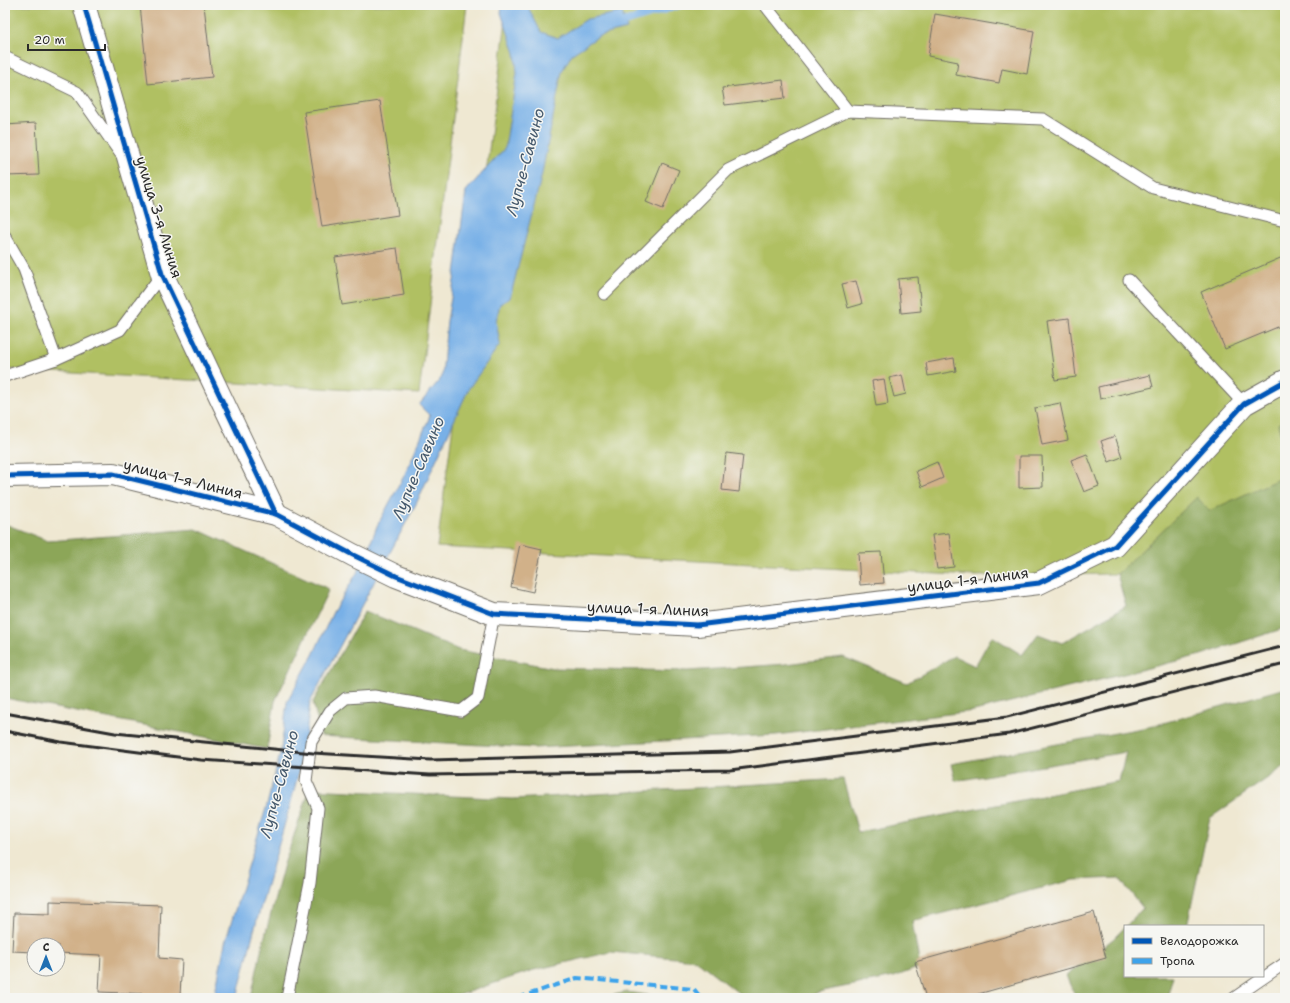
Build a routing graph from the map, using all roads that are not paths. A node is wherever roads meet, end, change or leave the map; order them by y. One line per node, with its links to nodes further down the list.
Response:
1 (84, 5): 5 (street, улица 3-я Линия)
2 (765, 5): 4 (lane)
3 (5, 57): 5 (lane)
4 (848, 111): 6 (lane); 10 (lane)
5 (131, 168): 8 (street, улица 3-я Линия)
6 (1285, 221)
7 (5, 236): 11 (lane)
8 (162, 274): 11 (lane); 16 (street, улица 3-я Линия)
9 (1129, 280): 14 (lane)
10 (604, 294)
11 (56, 359): 12 (lane)
12 (5, 376)
13 (1285, 381): 14 (street, улица 1-я Линия)
14 (1244, 404): 17 (street, улица 1-я Линия)
15 (5, 476): 16 (street, улица 1-я Линия)
16 (276, 514): 17 (street, улица 1-я Линия)
17 (494, 614): 19 (lane)
18 (1285, 963): 20 (lane)
19 (287, 998)
20 (1234, 998)

